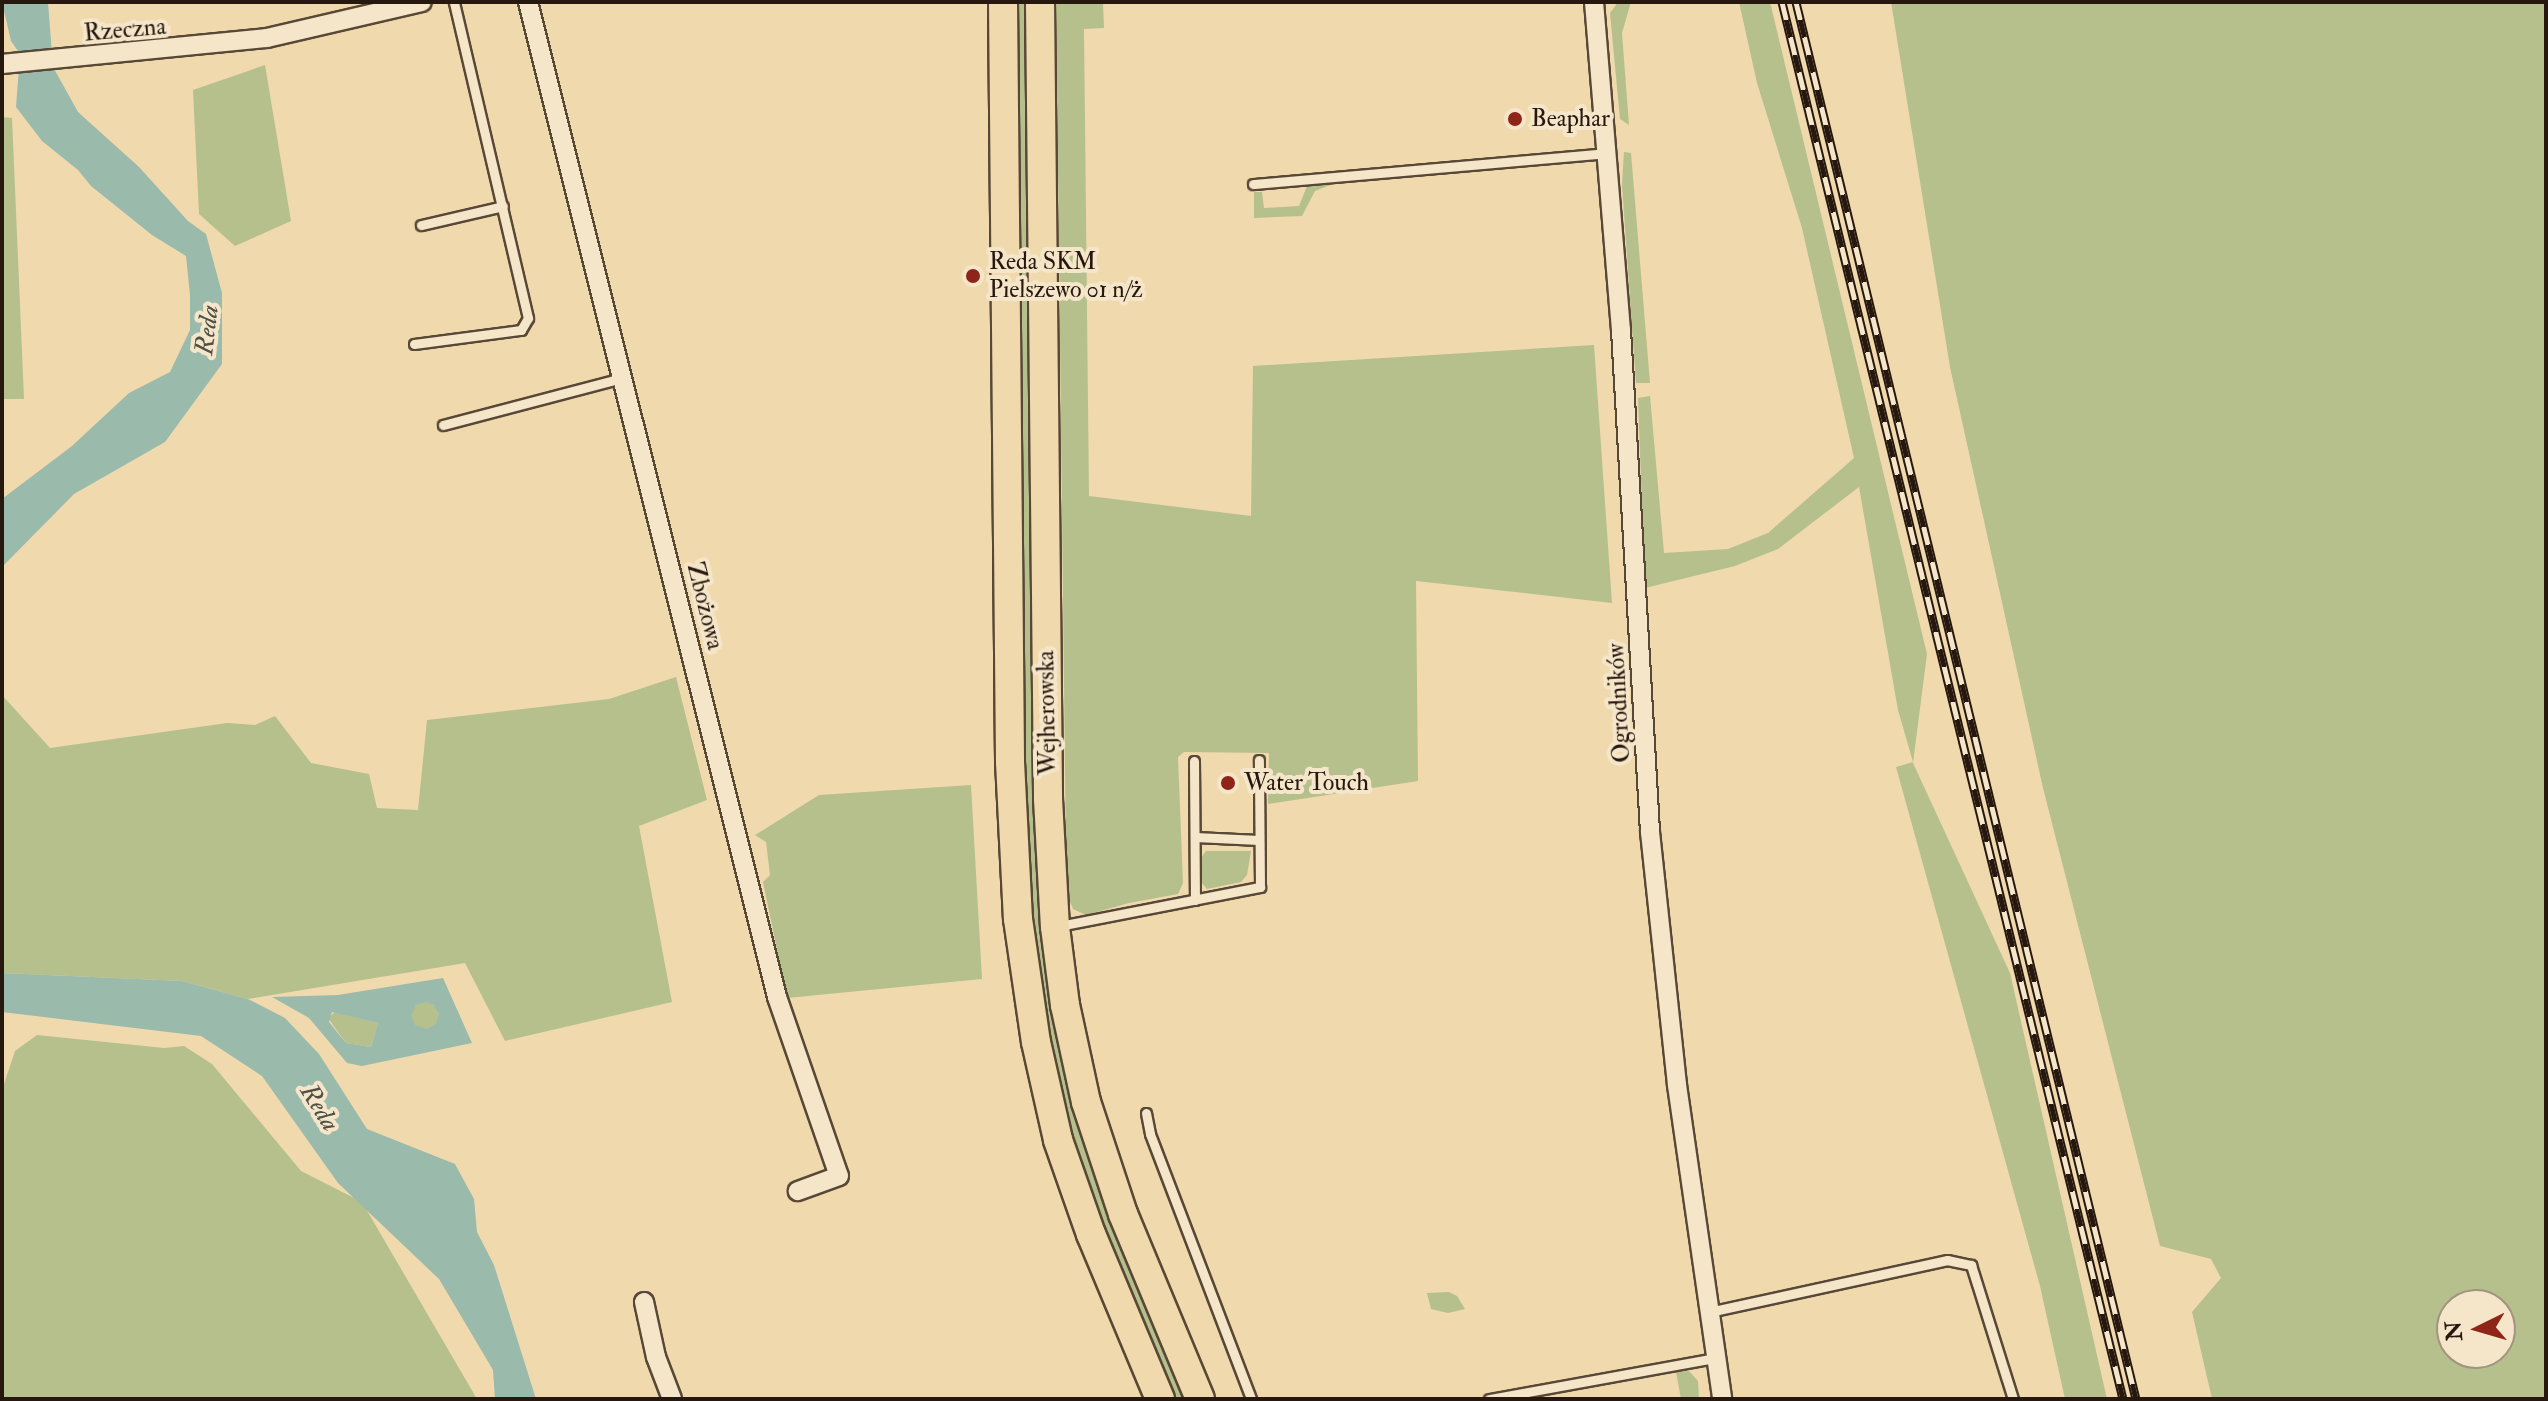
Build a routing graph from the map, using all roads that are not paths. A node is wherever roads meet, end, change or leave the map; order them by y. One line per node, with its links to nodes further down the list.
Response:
1 (422, 2): 7 (street, Rzeczna)
2 (454, 2): 10 (lane)
3 (528, 2): 13 (street, Zbożowa)
4 (1003, 2): 27 (main road, Wejherowska)
5 (1040, 2): 20 (main road, Wejherowska)
6 (1594, 2): 8 (street, Ogrodników)
7 (6, 64)
8 (1604, 153): 9 (lane); 24 (street, Ogrodników)
9 (1253, 184)
10 (503, 206): 11 (lane); 12 (lane)
11 (421, 225)
12 (414, 344)
13 (622, 378): 14 (lane); 22 (street, Zbożowa)
14 (443, 425)
15 (1259, 760): 18 (lane)
16 (1194, 761): 17 (lane)
17 (1195, 837): 18 (lane); 19 (lane)
18 (1259, 840): 19 (lane)
19 (1195, 900): 20 (lane)
20 (1055, 927): 28 (main road, Wejherowska)
21 (1146, 1113): 29 (lane)
22 (798, 1191)
23 (644, 1302): 26 (street)
24 (1708, 1313): 25 (street, Ogrodników); 32 (lane)
25 (1715, 1358): 30 (lane); 31 (street, Ogrodników)
26 (672, 1399)
27 (1160, 1399)
28 (1200, 1399)
29 (1251, 1399)
30 (1489, 1399)
31 (1722, 1399)
32 (2013, 1399)

